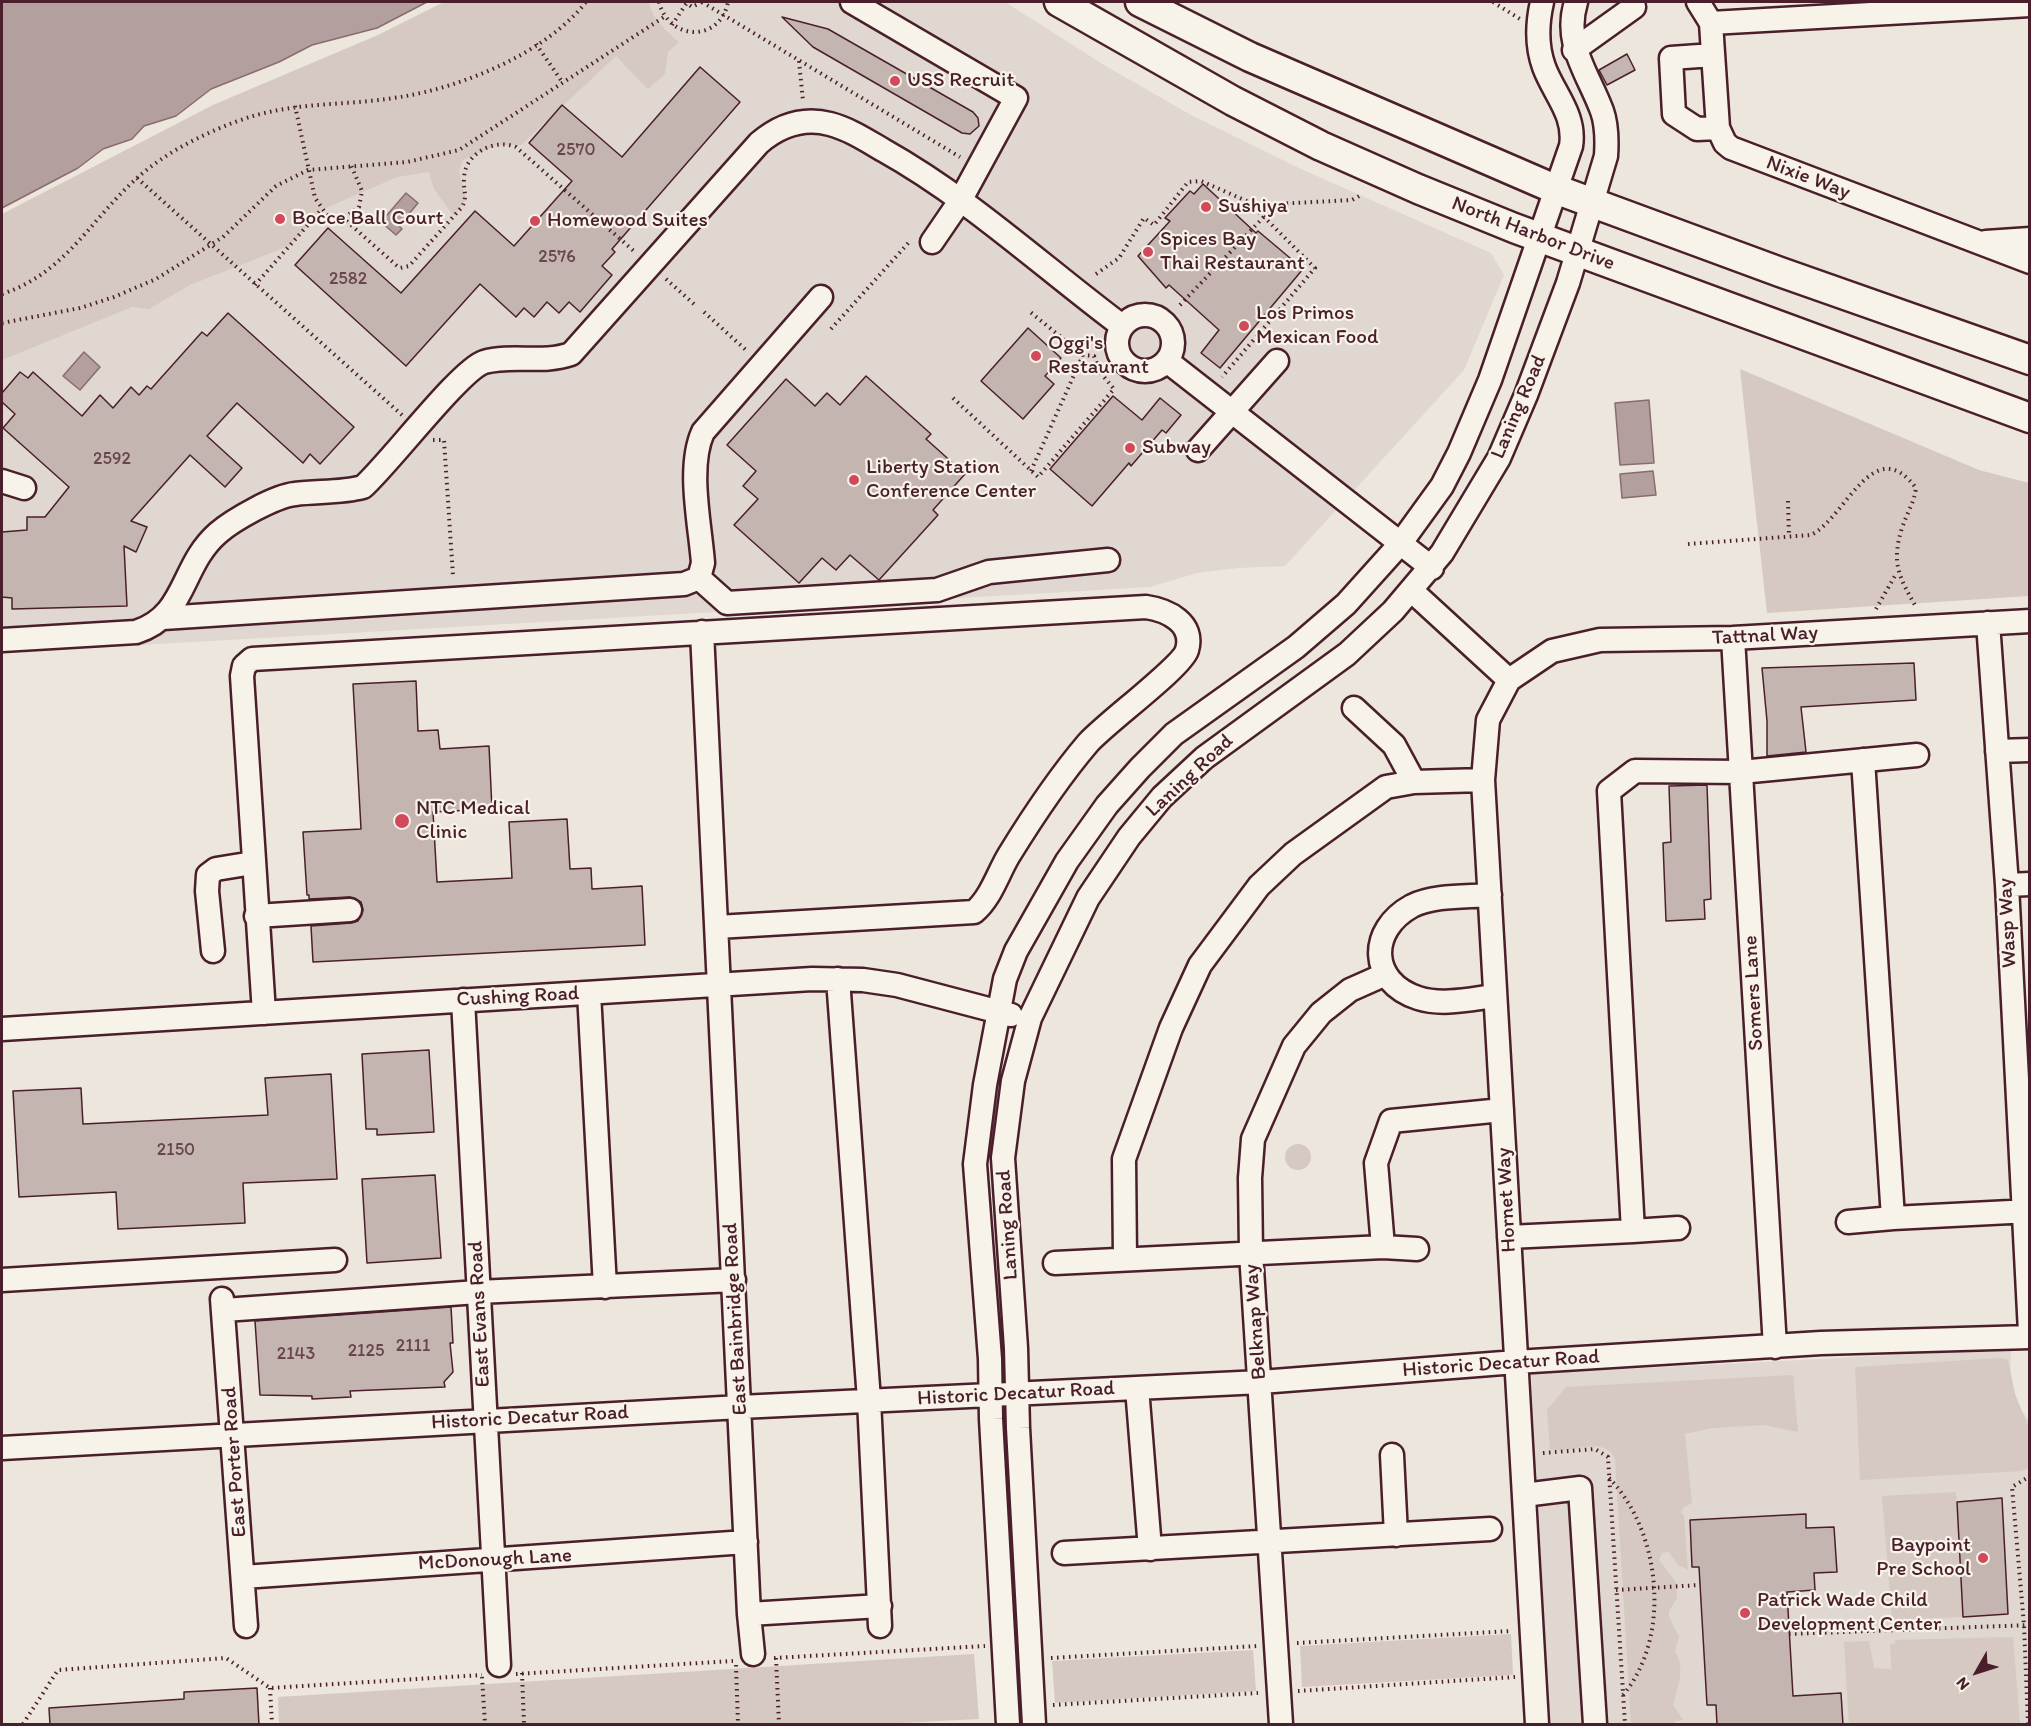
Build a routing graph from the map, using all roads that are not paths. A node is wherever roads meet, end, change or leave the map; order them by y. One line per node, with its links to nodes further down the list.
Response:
1 (852, 2): 15 (street)
2 (1059, 2): 17 (main road, North Harbor Drive)
3 (1140, 2): 14 (main road)
4 (1698, 2): 9 (street)
5 (2030, 5): 9 (street)
6 (1634, 7): 10 (street)
7 (1574, 12): 8 (street); 10 (street); 11 (street, Laning Road)
8 (1539, 17): 14 (street, Laning Road)
9 (1711, 23): 12 (street)
10 (1604, 29): 11 (street)
11 (1574, 50): 16 (street, Laning Road)
12 (1713, 55): 13 (street); 13 (street)
13 (1718, 128): 20 (street, Nixie Way)
14 (1555, 189): 16 (main road); 17 (street, Laning Road)
15 (960, 201): 19 (street); 24 (street); 38 (street)
16 (1592, 203): 21 (street, Laning Road); 25 (main road)
17 (1539, 237): 21 (main road, North Harbor Drive); 33 (street, Laning Road)
18 (2030, 239): 20 (street)
19 (922, 241)
20 (1978, 243): 22 (street, Nixie Way)
21 (1578, 252): 29 (main road, North Harbor Drive); 35 (street, Laning Road)
22 (2030, 262)
23 (821, 297): 36 (street)
24 (1122, 326): 26 (street); 26 (street)
25 (2030, 360)
26 (1167, 361): 28 (street)
27 (1277, 361): 28 (street)
28 (1232, 412): 30 (street); 33 (street)
29 (2030, 418)
30 (1198, 450)
31 (2, 481): 32 (street)
32 (24, 488)
33 (1400, 544): 35 (street); 69 (street, Laning Road)
34 (1108, 561): 36 (street)
35 (1431, 568): 37 (street, Laning Road)
36 (699, 578): 38 (street)
37 (1412, 591): 44 (street); 70 (street, Laning Road)
38 (163, 618): 43 (street)
39 (2030, 621): 40 (street, Tattnal Way)
40 (1988, 623): 42 (street, Tattnal Way); 47 (street, Wasp Way)
41 (702, 632): 53 (street); 59 (street, East Bainbridge Road); 59 (street)
42 (1733, 639): 44 (street, Tattnal Way); 50 (street, Somers Lane)
43 (2, 640)
44 (1509, 680): 51 (street, Hornet Way)
45 (1354, 708): 52 (street)
46 (2030, 750): 47 (street)
47 (1997, 751): 55 (street, Wasp Way)
48 (1917, 755): 49 (street)
49 (1863, 760): 50 (street); 74 (street)
50 (1741, 772): 77 (street); 91 (street, Somers Lane)
51 (1483, 780): 52 (street); 56 (street, Hornet Way)
52 (1414, 782): 82 (street)
53 (253, 863): 58 (street); 60 (street)
54 (2030, 884): 55 (street)
55 (2007, 885): 61 (street, Wasp Way)
56 (1490, 896): 62 (street); 66 (street, Hornet Way)
57 (350, 910): 58 (street)
58 (256, 916): 68 (street)
59 (717, 927): 64 (street, East Bainbridge Road)
60 (213, 951)
61 (2020, 952): 73 (street, Wasp Way)
62 (1386, 974): 66 (street); 81 (street, Belknap Way)
63 (838, 979): 64 (street, Cushing Road); 69 (street, Cushing Road); 97 (street)
64 (720, 985): 65 (street, Cushing Road); 86 (street, East Bainbridge Road)
65 (589, 993): 67 (street, Cushing Road); 87 (street)
66 (1495, 996): 72 (street, Hornet Way)
67 (463, 1000): 68 (street, Cushing Road); 88 (street, East Evans Road)
68 (264, 1013): 71 (street, Cushing Road)
69 (997, 1013): 70 (street, Cushing Road); 96 (street, Laning Road)
70 (1030, 1018): 95 (street, Laning Road)
71 (2, 1029)
72 (1502, 1110): 78 (street, Hornet Way); 79 (street)
73 (2026, 1211): 74 (street); 89 (street, Wasp Way)
74 (1893, 1218): 75 (street)
75 (1848, 1222)
76 (1678, 1228): 77 (street)
77 (1633, 1232): 78 (street)
78 (1509, 1237): 92 (street, Hornet Way)
79 (1383, 1247): 80 (street); 81 (street)
80 (1417, 1249)
81 (1251, 1253): 82 (street); 93 (street, Belknap Way)
82 (1125, 1258): 84 (street)
83 (335, 1260): 85 (street)
84 (1055, 1263)
85 (2, 1280)
86 (734, 1280): 87 (street); 98 (street, East Bainbridge Road)
87 (605, 1287): 88 (street)
88 (478, 1292): 99 (street, East Evans Road); 100 (street, East Porter Road)
89 (2030, 1332)
90 (2030, 1337): 91 (street, Historic Decatur Road)
91 (1775, 1347): 92 (street, Historic Decatur Road)
92 (1516, 1362): 93 (street, Historic Decatur Road); 103 (street, Hornet Way)
93 (1261, 1382): 94 (street, Historic Decatur Road); 107 (street, Belknap Way)
94 (1137, 1388): 95 (street, Historic Decatur Road); 108 (street)
95 (1018, 1395): 96 (street, Historic Decatur Road); 117 (street, Laning Road)
96 (991, 1396): 97 (street, Historic Decatur Road); 116 (street, Laning Road)
97 (869, 1400): 98 (street, Historic Decatur Road); 112 (street)
98 (740, 1407): 99 (street, Historic Decatur Road); 106 (street, East Bainbridge Road)
99 (486, 1421): 100 (street, Historic Decatur Road); 110 (street, East Evans Road)
100 (233, 1434): 101 (street, Historic Decatur Road); 111 (street, East Porter Road)
101 (2, 1448)
102 (1392, 1455): 105 (street)
103 (1524, 1495): 119 (street, Hornet Way); 120 (street)
104 (1490, 1530): 105 (street)
105 (1396, 1535): 107 (street)
106 (746, 1542): 110 (street, McDonough Lane); 112 (street, East Bainbridge Road)
107 (1270, 1542): 108 (street); 118 (street, Belknap Way)
108 (1150, 1548): 109 (street)
109 (1064, 1553)
110 (492, 1562): 111 (street, McDonough Lane); 115 (street, East Evans Road)
111 (243, 1577): 113 (street, East Porter Road)
112 (749, 1614): 114 (street, East Bainbridge Road)
113 (246, 1626)
114 (745, 1657)
115 (491, 1670)
116 (1008, 1725)
117 (1034, 1725)
118 (1281, 1725)
119 (1537, 1725)
120 (1595, 1725)

